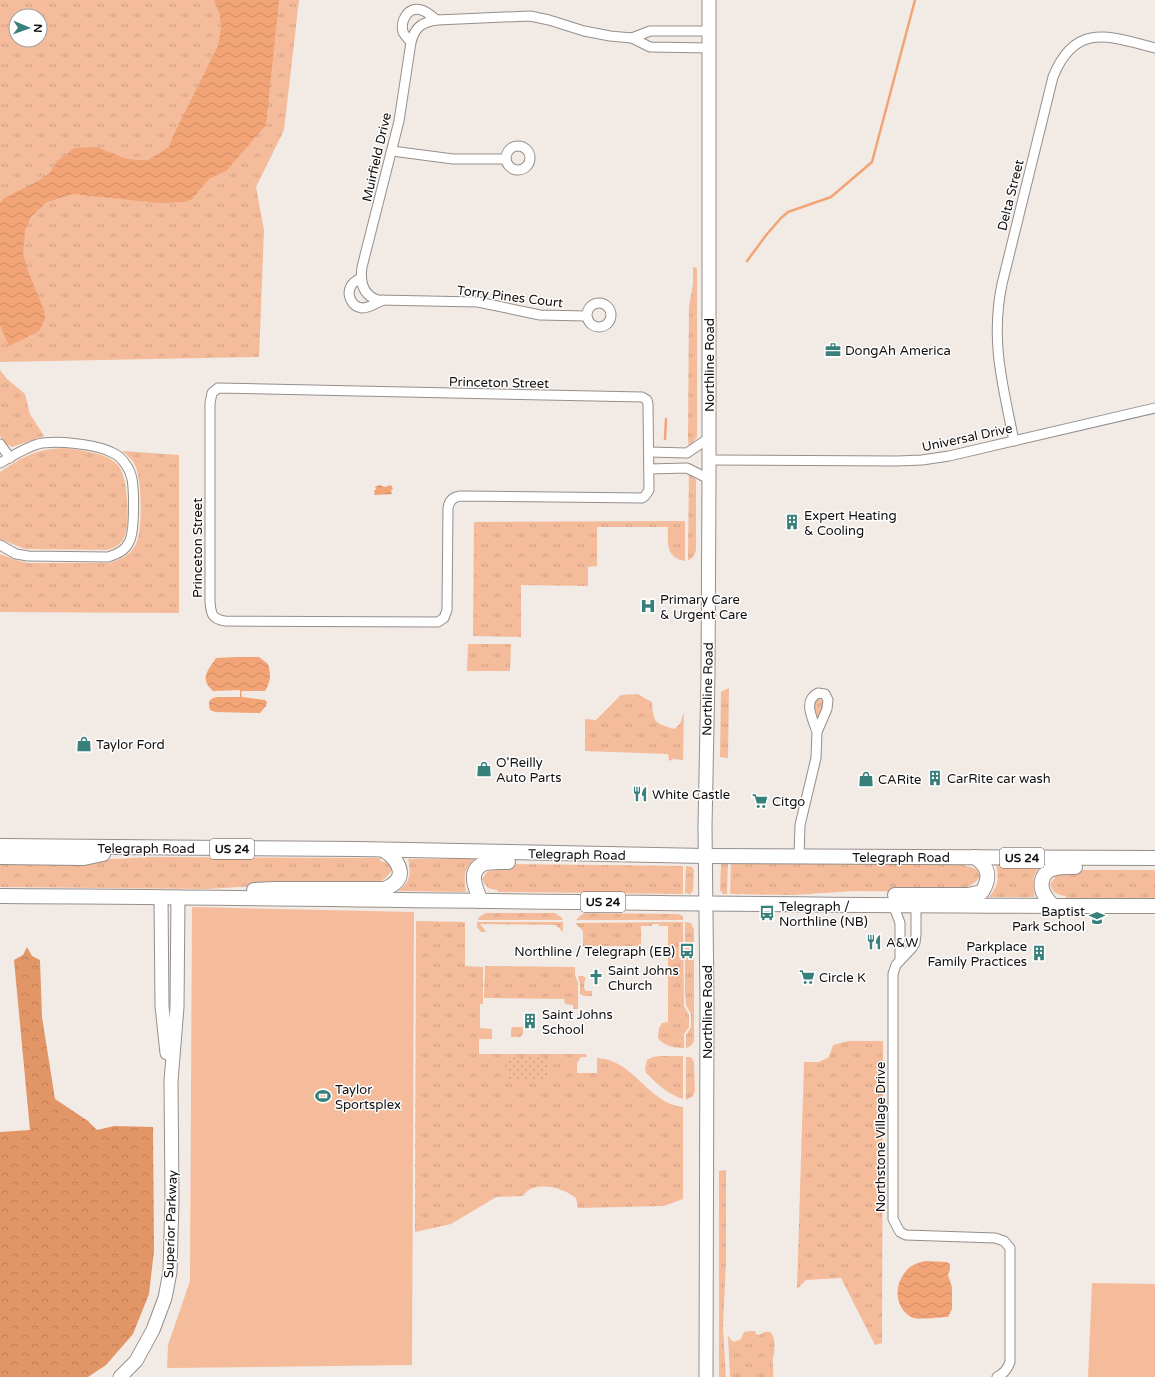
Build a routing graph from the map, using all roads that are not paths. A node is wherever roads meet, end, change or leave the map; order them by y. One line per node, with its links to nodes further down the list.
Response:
1 (709, 0): 3 (main road, Northline Road)
2 (437, 20): 4 (street, Muirfield Drive); 5 (street, Muirfield Drive); 5 (street)
3 (709, 31): 4 (street); 6 (main road, Northline Road)
4 (632, 38): 6 (street)
5 (411, 42): 8 (street, Muirfield Drive)
6 (710, 48): 14 (main road, Northline Road)
7 (1155, 48): 15 (street, Delta Street)
8 (392, 151): 9 (street); 10 (street, Muirfield Drive)
9 (506, 159)
10 (361, 278): 11 (street); 11 (street, Muirfield Drive)
11 (384, 300): 12 (street, Torry Pines Court)
12 (586, 316)
13 (1155, 408): 15 (street, Universal Drive)
14 (709, 438): 17 (street); 19 (main road, Northline Road)
15 (1014, 441): 19 (street, Universal Drive)
16 (0, 444): 18 (street)
17 (649, 452): 21 (street, Princeton Street); 21 (street, Princeton Street)
18 (10, 458): 20 (street); 23 (street)
19 (709, 460): 22 (main road, Northline Road)
20 (0, 463)
21 (649, 470): 22 (street)
22 (709, 479): 29 (main road, Northline Road)
23 (0, 545)
24 (818, 732): 30 (street)
25 (0, 846): 26 (main road, Telegraph Road / US 24)
26 (129, 848): 27 (main road, Telegraph Road / US 24); 31 (main road)
27 (384, 850): 28 (main road, Telegraph Road / US 24); 38 (main road)
28 (674, 855): 29 (main road, Telegraph Road / US 24); 39 (main road)
29 (705, 856): 30 (main road, Telegraph Road / US 24); 40 (main road, Northline Road)
30 (799, 856): 32 (main road, Telegraph Road / US 24)
31 (0, 857)
32 (975, 858): 33 (main road, Telegraph Road / US 24); 41 (main road)
33 (1155, 858)
34 (1155, 868): 44 (main road)
35 (0, 896): 36 (main road, US 24)
36 (161, 897): 37 (main road, US 24); 47 (main road, Superior Parkway)
37 (178, 897): 38 (main road, US 24); 47 (main road, Superior Parkway)
38 (227, 898): 39 (main road, US 24)
39 (481, 901): 40 (main road, US 24)
40 (706, 904): 41 (main road, US 24); 49 (main road, Northline Road)
41 (812, 904): 42 (main road, US 24)
42 (893, 904): 43 (main road, US 24); 46 (street, Northstone Village Drive)
43 (916, 905): 44 (main road, US 24); 46 (street, Northstone Village Drive)
44 (1052, 905): 45 (main road, US 24)
45 (1155, 906)
46 (900, 960): 50 (street, Northstone Village Drive)
47 (171, 1081): 48 (main road, Superior Parkway)
48 (120, 1377)
49 (706, 1377)
50 (997, 1377)

